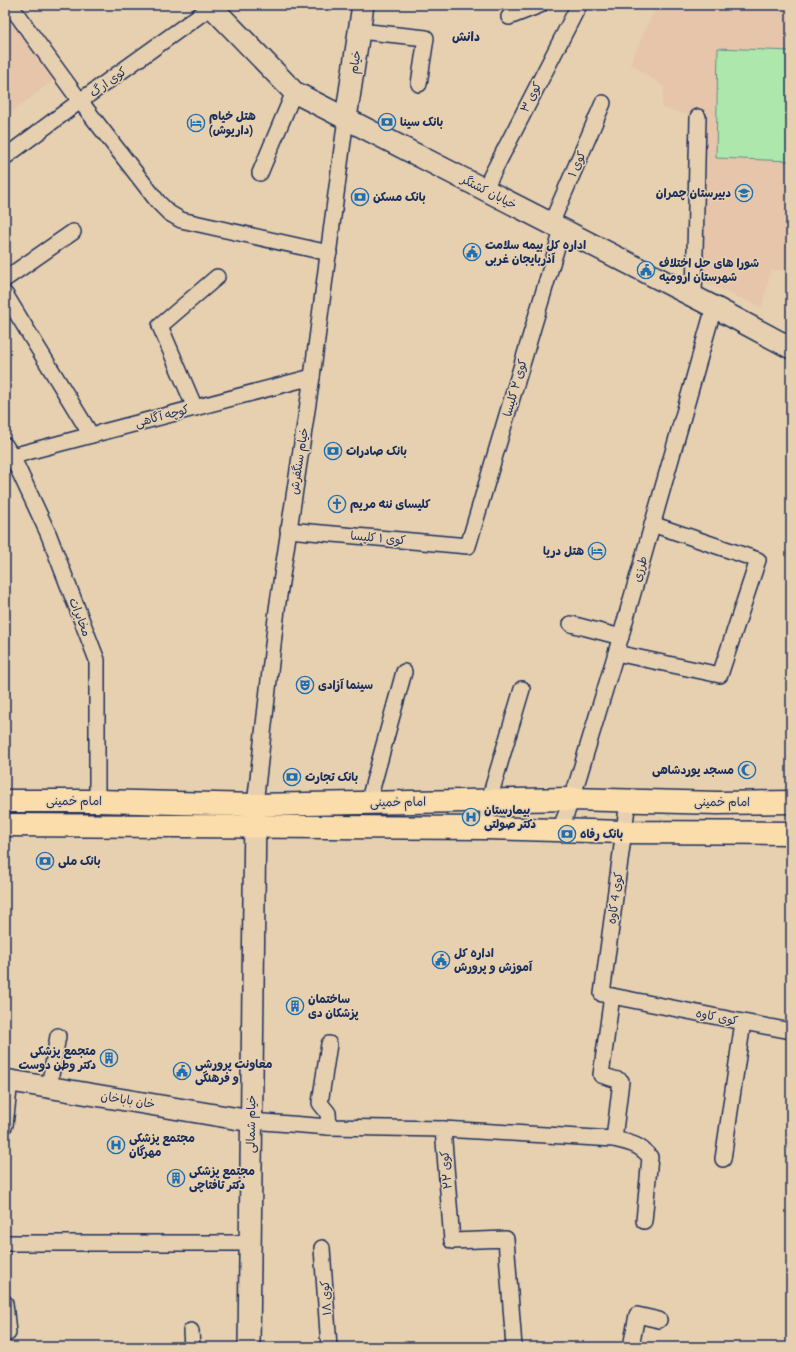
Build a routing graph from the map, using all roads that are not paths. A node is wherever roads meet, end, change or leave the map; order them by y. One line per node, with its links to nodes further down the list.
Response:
1 (10, 5): 10 (street)
2 (363, 5): 7 (street, خیام)
3 (540, 5): 6 (street)
4 (579, 5): 16 (street, کوی ۳)
5 (210, 6): 9 (street, خیابان کشتگر); 10 (street, کوی ارگ)
6 (509, 17)
7 (359, 31): 8 (street); 13 (street, خیام)
8 (419, 84)
9 (294, 92): 13 (street, خیابان کشتگر); 15 (street)
10 (80, 101): 14 (street, کوی ارگ); 19 (street)
11 (603, 103): 17 (street, کوی ۱)
12 (698, 117): 23 (street)
13 (346, 118): 16 (street, خیابان کشتگر); 19 (street, خیام سنگفرش)
14 (5, 157)
15 (260, 173)
16 (484, 190): 17 (street, خیابان کشتگر)
17 (556, 227): 23 (street, خیابان کشتگر); 32 (street, کوی ۲ کلیسا)
18 (73, 232): 21 (street)
19 (329, 253): 26 (street, خیام سنگفرش)
20 (217, 277): 27 (street)
21 (5, 279)
22 (5, 294): 28 (street)
23 (694, 296): 24 (street, خیابان کشتگر)
24 (714, 307): 25 (street, خیابان کشتگر); 30 (street, طرزی)
25 (791, 348)
26 (312, 377): 27 (street, کوچه آگاهی); 31 (street, خیام سنگفرش)
27 (195, 408): 28 (street, کوچه آگاهی)
28 (91, 435): 29 (street, کوچه آگاهی)
29 (8, 451): 41 (street, مخابرات)
30 (652, 524): 34 (street, طرزی); 35 (street)
31 (288, 530): 32 (street, کوی ۱ کلیسا); 45 (street, خیام سنگفرش)
32 (468, 546)
33 (571, 624): 34 (street)
34 (621, 638): 35 (street, طرزی)
35 (616, 653): 38 (street, طرزی)
36 (404, 672): 44 (street)
37 (522, 689): 39 (street)
38 (572, 799): 39 (main road, امام خمینی); 42 (main road, امام خمینی); 49 (street, طرزی)
39 (489, 800): 44 (main road, امام خمینی); 48 (street)
40 (5, 801): 41 (main road, امام خمینی)
41 (96, 801): 45 (main road, امام خمینی)
42 (628, 801): 43 (main road, امام خمینی); 50 (street, کوی 4 کاوه)
43 (791, 802)
44 (368, 803): 45 (main road, امام خمینی)
45 (255, 805): 47 (street, خیام شمالی)
46 (5, 825): 47 (main road, امام خمینی)
47 (255, 827): 48 (main road, امام خمینی); 59 (street, خیام شمالی)
48 (486, 828): 49 (main road, امام خمینی)
49 (560, 829): 50 (main road, امام خمینی)
50 (624, 832): 51 (main road, امام خمینی); 52 (street, کوی 4 کاوه)
51 (791, 833)
52 (607, 995): 53 (street, کوی کاوه); 63 (street, کوی 4 کاوه)
53 (743, 1022): 54 (street); 64 (street, کوی کاوه)
54 (791, 1031)
55 (58, 1036): 58 (street)
56 (329, 1044): 61 (street)
57 (7, 1080): 58 (street, خان باباخان); 60 (street)
58 (49, 1087): 59 (street, خان باباخان)
59 (251, 1121): 61 (street); 67 (street, خیام شمالی)
60 (5, 1125)
61 (329, 1127): 62 (street)
62 (443, 1129): 63 (street); 76 (street, کوی ۲۲)
63 (614, 1139): 65 (street)
64 (723, 1159)
65 (644, 1221)
66 (5, 1242): 67 (street)
67 (250, 1243): 74 (street, خیام شمالی)
68 (322, 1248): 75 (street, کوی ۱۸)
69 (5, 1303): 72 (street)
70 (659, 1320): 77 (street)
71 (191, 1331): 73 (street)
72 (5, 1333)
73 (192, 1347)
74 (249, 1347)
75 (329, 1347)
76 (514, 1347)
77 (630, 1347)

